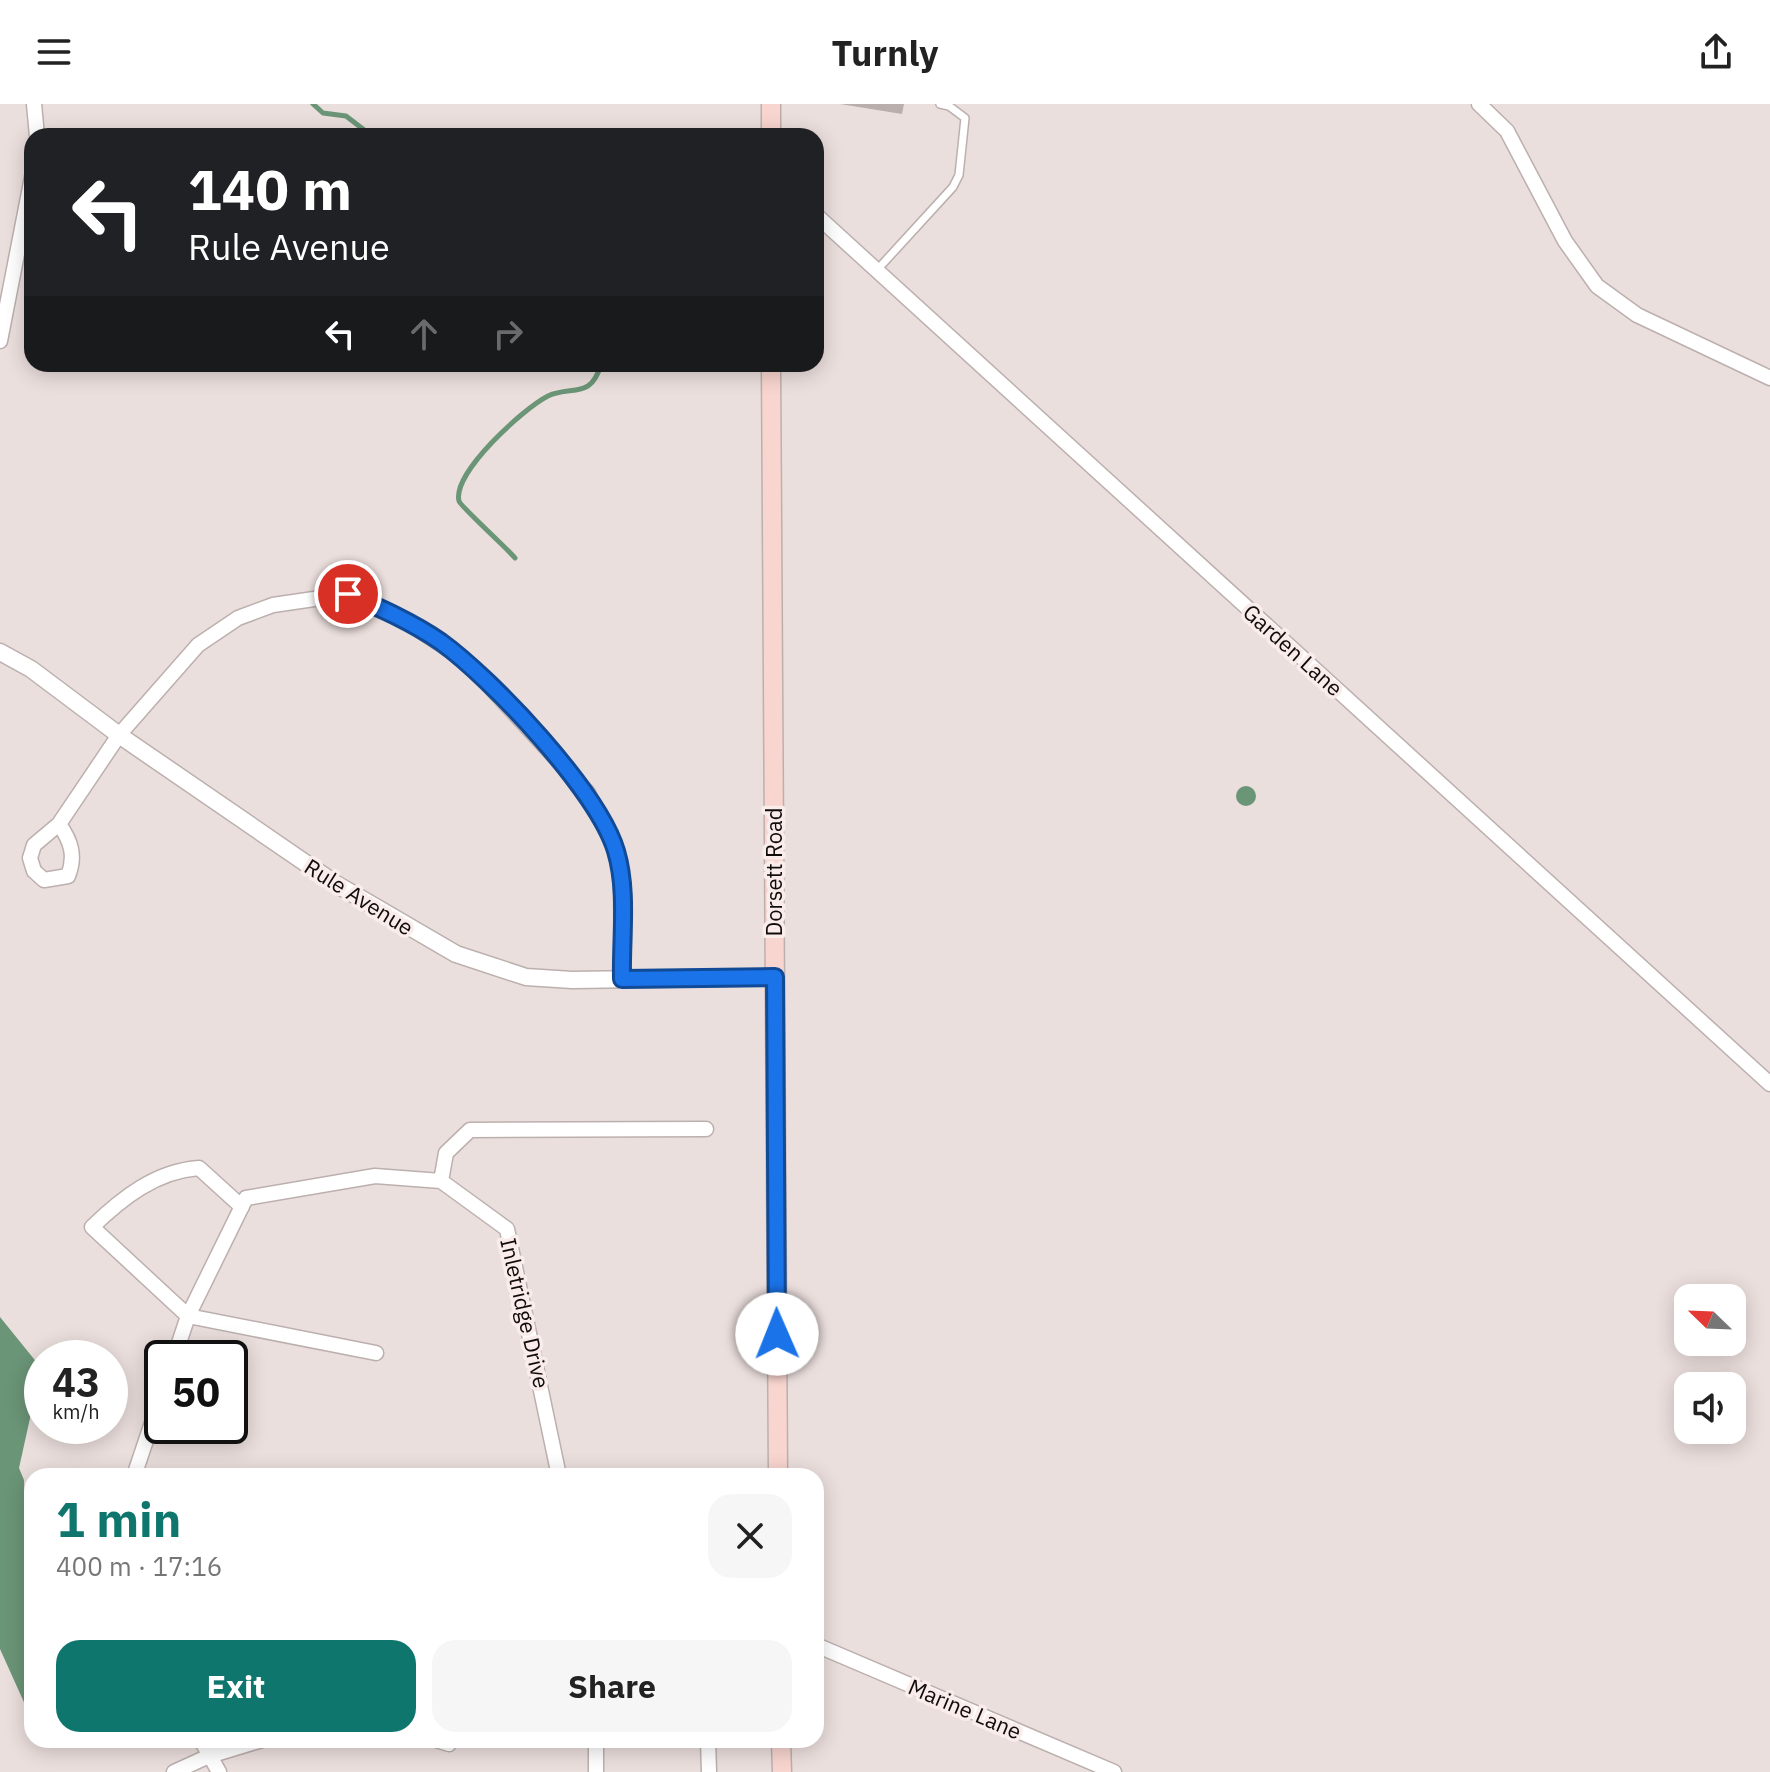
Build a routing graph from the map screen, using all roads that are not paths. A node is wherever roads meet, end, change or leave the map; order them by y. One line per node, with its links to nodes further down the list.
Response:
1 (34, 104): 5 (street)
2 (771, 104): 6 (main road)
3 (940, 104): 9 (lane)
4 (1479, 104): 12 (street)
5 (36, 128)
6 (771, 128)
7 (24, 218): 10 (street)
8 (824, 222): 9 (street, Garden Lane)
9 (877, 270): 18 (street, Garden Lane)
10 (0, 341)
11 (771, 372): 16 (main road, Dorsett Road)
12 (1770, 378)
13 (0, 652): 14 (street, Rule Avenue)
14 (119, 735): 15 (street); 17 (street, Rule Avenue); 17 (street)
15 (59, 824)
16 (775, 977): 17 (street, Rule Avenue); 28 (main road, Dorsett Road)
17 (622, 979)
18 (1770, 1084)
19 (706, 1129): 20 (street)
20 (441, 1181): 21 (street); 27 (street, Inletridge Drive)
21 (244, 1203): 22 (street); 22 (street)
22 (188, 1316): 23 (street); 24 (street)
23 (180, 1340)
24 (376, 1353)
25 (145, 1444): 26 (street)
26 (137, 1468)
27 (557, 1468)
28 (778, 1468)
29 (824, 1648): 41 (street, Marine Lane)
30 (205, 1748): 35 (street)
31 (236, 1748): 35 (street)
32 (596, 1748): 38 (street)
33 (708, 1748): 39 (street)
34 (781, 1748): 40 (main road)
35 (209, 1756): 36 (street); 37 (street)
36 (174, 1772)
37 (219, 1772)
38 (596, 1772)
39 (709, 1772)
40 (782, 1772)
41 (1114, 1772)

